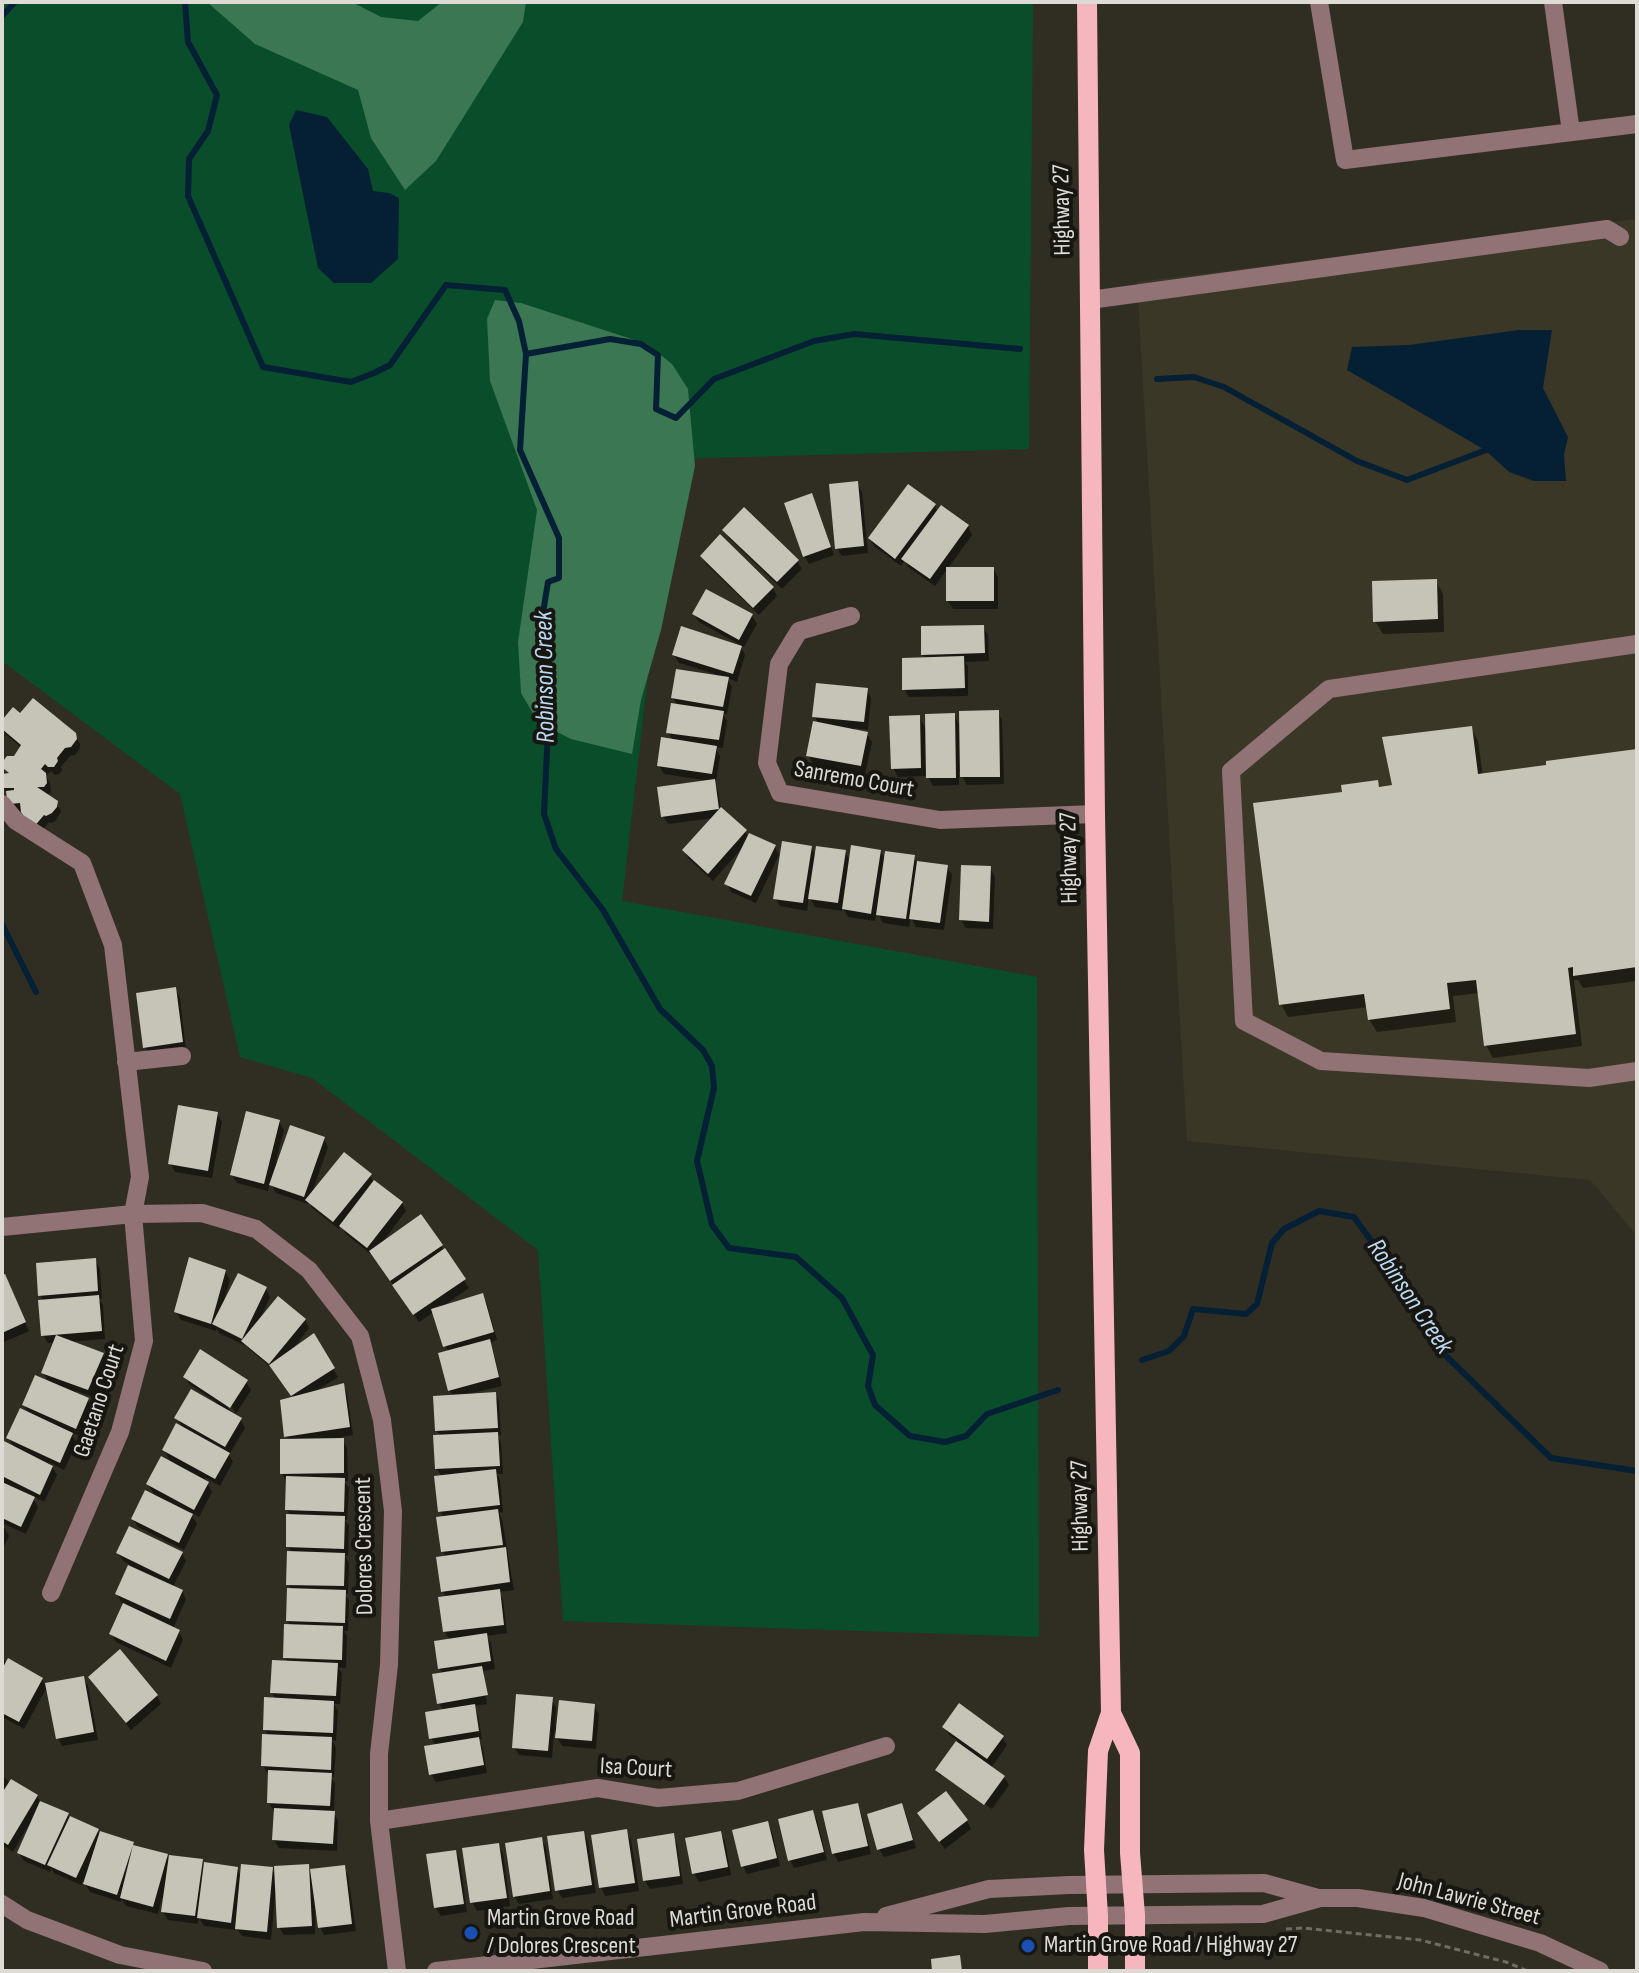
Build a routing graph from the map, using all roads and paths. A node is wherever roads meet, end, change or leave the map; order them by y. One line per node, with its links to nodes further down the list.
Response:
1 (1087, 2): 7 (main road, Highway 27)
2 (1319, 2): 5 (street)
3 (1553, 2): 5 (street)
4 (1637, 124): 5 (street)
5 (1571, 132)
6 (1620, 237): 7 (street)
7 (1090, 300): 11 (main road, Highway 27)
8 (851, 616): 11 (street, Sanremo Court)
9 (1637, 644): 14 (street)
10 (2, 804): 13 (street, Gaetano Court)
11 (1095, 814): 18 (main road, Highway 27)
12 (182, 1056): 13 (street)
13 (126, 1062): 15 (street, Gaetano Court)
14 (1637, 1071)
15 (133, 1214): 16 (street, Dolores Crescent); 17 (street, Gaetano Court); 20 (street, Dolores Crescent)
16 (2, 1227)
17 (51, 1593)
18 (1111, 1713): 21 (main road, Highway 27); 22 (main road, Highway 27)
19 (886, 1746): 20 (street, Isa Court)
20 (379, 1821): 32 (street, Dolores Crescent)
21 (1096, 1884): 22 (street, Martin Grove Road); 26 (main road, Highway 27); 27 (street, Martin Grove Road)
22 (1133, 1885): 23 (street, John Lawrie Street); 25 (main road, Highway 27)
23 (1320, 1898): 25 (street, John Lawrie Street); 37 (street, John Lawrie Street)
24 (2, 1904): 31 (street)
25 (1135, 1915): 26 (street, John Lawrie Street); 35 (main road, Highway 27)
26 (1098, 1916): 27 (street, Martin Grove Road); 34 (main road, Highway 27)
27 (864, 1922): 33 (street, Martin Grove Road)
28 (1273, 1930): 36 (path)
29 (1196, 1935): 30 (path)
30 (1175, 1940)
31 (203, 1971)
32 (397, 1971)
33 (436, 1971)
34 (1098, 1971)
35 (1135, 1971)
36 (1528, 1971)
37 (1600, 1971)

